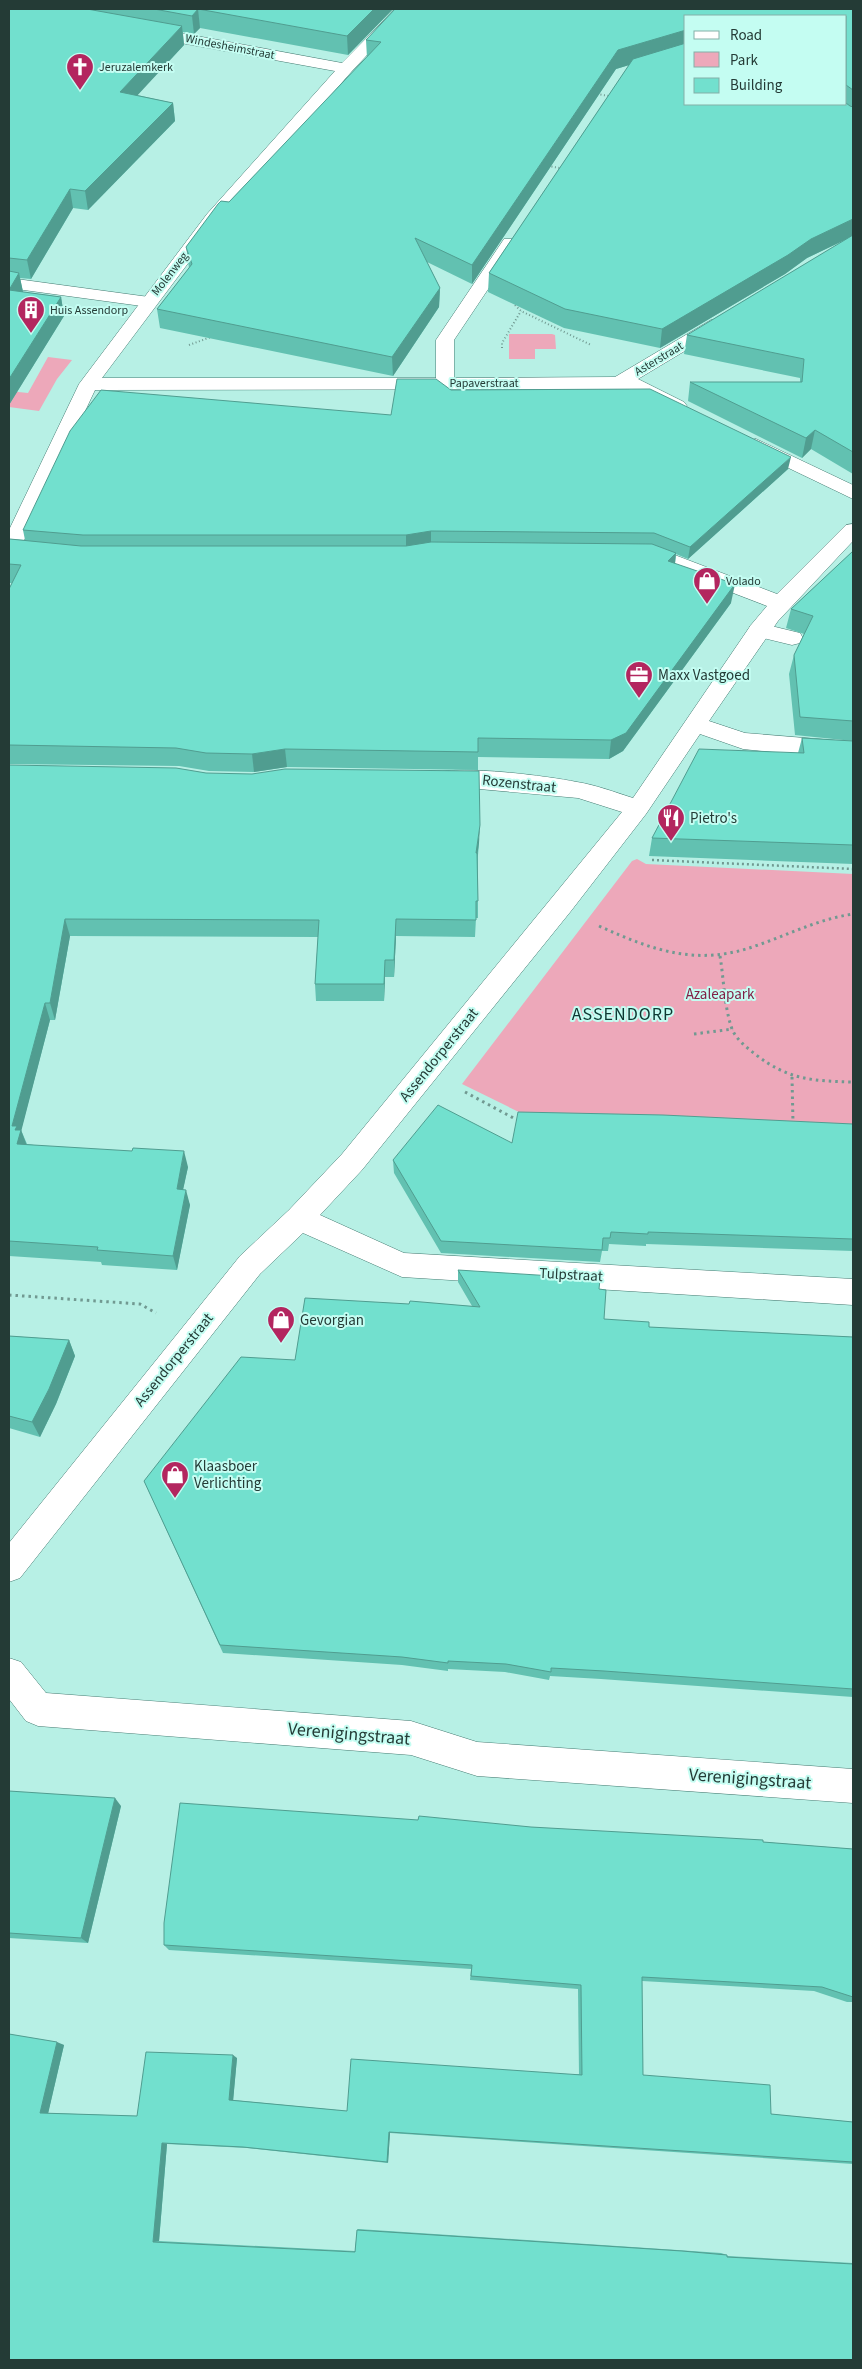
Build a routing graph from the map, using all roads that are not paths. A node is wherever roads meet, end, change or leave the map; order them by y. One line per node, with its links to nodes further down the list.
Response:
1 (403, 9): 3 (street, Molenweg)
2 (136, 29): 3 (street, Windesheimstraat)
3 (346, 68): 6 (street, Molenweg)
4 (518, 231): 8 (street)
5 (9, 283): 6 (street)
6 (149, 302): 10 (street, Molenweg)
7 (733, 315): 9 (street, Asterstraat)
8 (445, 383): 9 (street, Papaverstraat); 10 (street, Papaverstraat)
9 (619, 383): 11 (street, Papaverstraat)
10 (88, 384): 15 (street, Molenweg)
11 (693, 414)
12 (738, 436): 13 (street)
13 (853, 493)
14 (853, 530): 17 (street, Assendorperstraat)
15 (16, 550)
16 (614, 554): 17 (street)
17 (780, 603): 18 (street, Assendorperstraat)
18 (759, 630): 19 (street); 20 (street, Assendorperstraat)
19 (792, 638)
20 (695, 724): 21 (street); 23 (street, Assendorperstraat)
21 (853, 750)
22 (425, 779): 23 (street, Rozenstraat)
23 (638, 808): 24 (street, Assendorperstraat)
24 (299, 1218): 25 (street, Tulpstraat); 26 (street, Assendorperstraat)
25 (853, 1292)
26 (9, 1567)
27 (9, 1674): 28 (street, Verenigingstraat)
28 (853, 1786)

